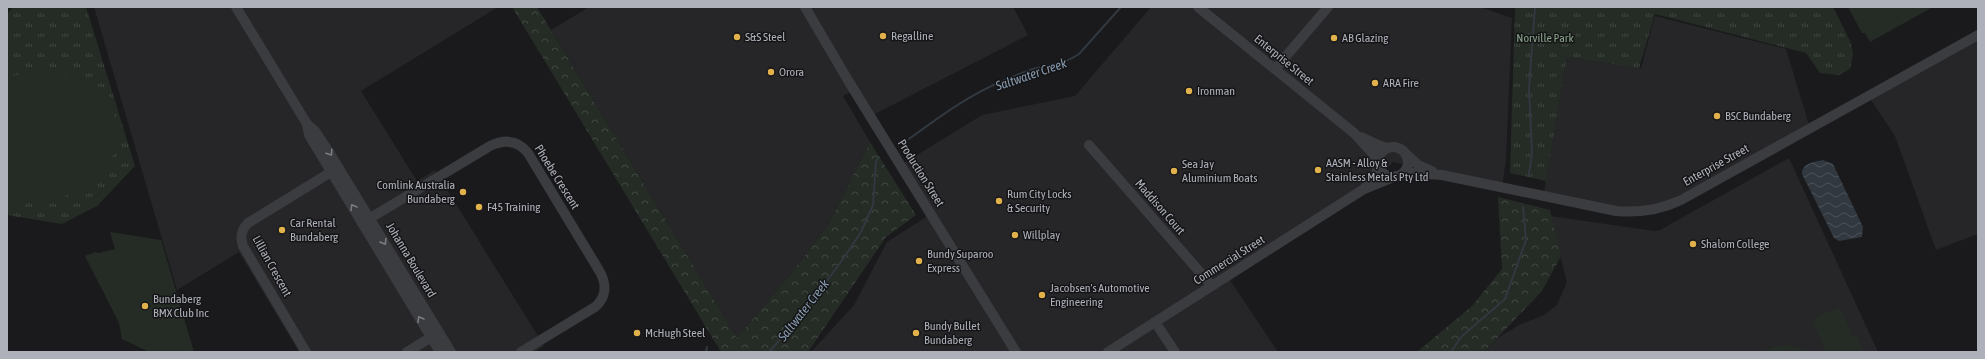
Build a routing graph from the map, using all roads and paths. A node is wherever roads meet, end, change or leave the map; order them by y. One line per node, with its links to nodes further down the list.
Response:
1 (236, 7): 12 (street, Johanna Boulevard)
2 (805, 7): 25 (street, Production Street)
3 (1198, 7): 6 (street, Enterprise Street)
4 (1328, 7): 6 (street)
5 (1978, 35): 14 (street, Enterprise Street)
6 (1275, 70): 7 (street, Enterprise Street)
7 (1354, 133): 9 (street, Enterprise Street); 11 (street, Enterprise Street)
8 (1090, 145): 17 (street, Maddison Court)
9 (1387, 148): 10 (street); 11 (street)
10 (1406, 154): 13 (street); 14 (street, Enterprise Street)
11 (1378, 165): 13 (street); 15 (street, Commercial Street)
12 (335, 170): 16 (street, Johanna Boulevard); 20 (street, Lillian Crescent)
13 (1398, 175): 14 (street, Enterprise Street); 15 (street, Commercial Street)
14 (1442, 176)
15 (1364, 189): 17 (street, Commercial Street)
16 (366, 221): 19 (street, Johanna Boulevard); 24 (street, Phoebe Crescent)
17 (1212, 286): 18 (street, Commercial Street)
18 (1155, 322): 26 (street, Commercial Street); 27 (street)
19 (435, 335): 21 (street); 22 (street, Johanna Boulevard); 23 (street, Johanna Boulevard)
20 (306, 352)
21 (407, 352)
22 (440, 352)
23 (451, 352)
24 (521, 352)
25 (1016, 352)
26 (1108, 352)
27 (1175, 352)

